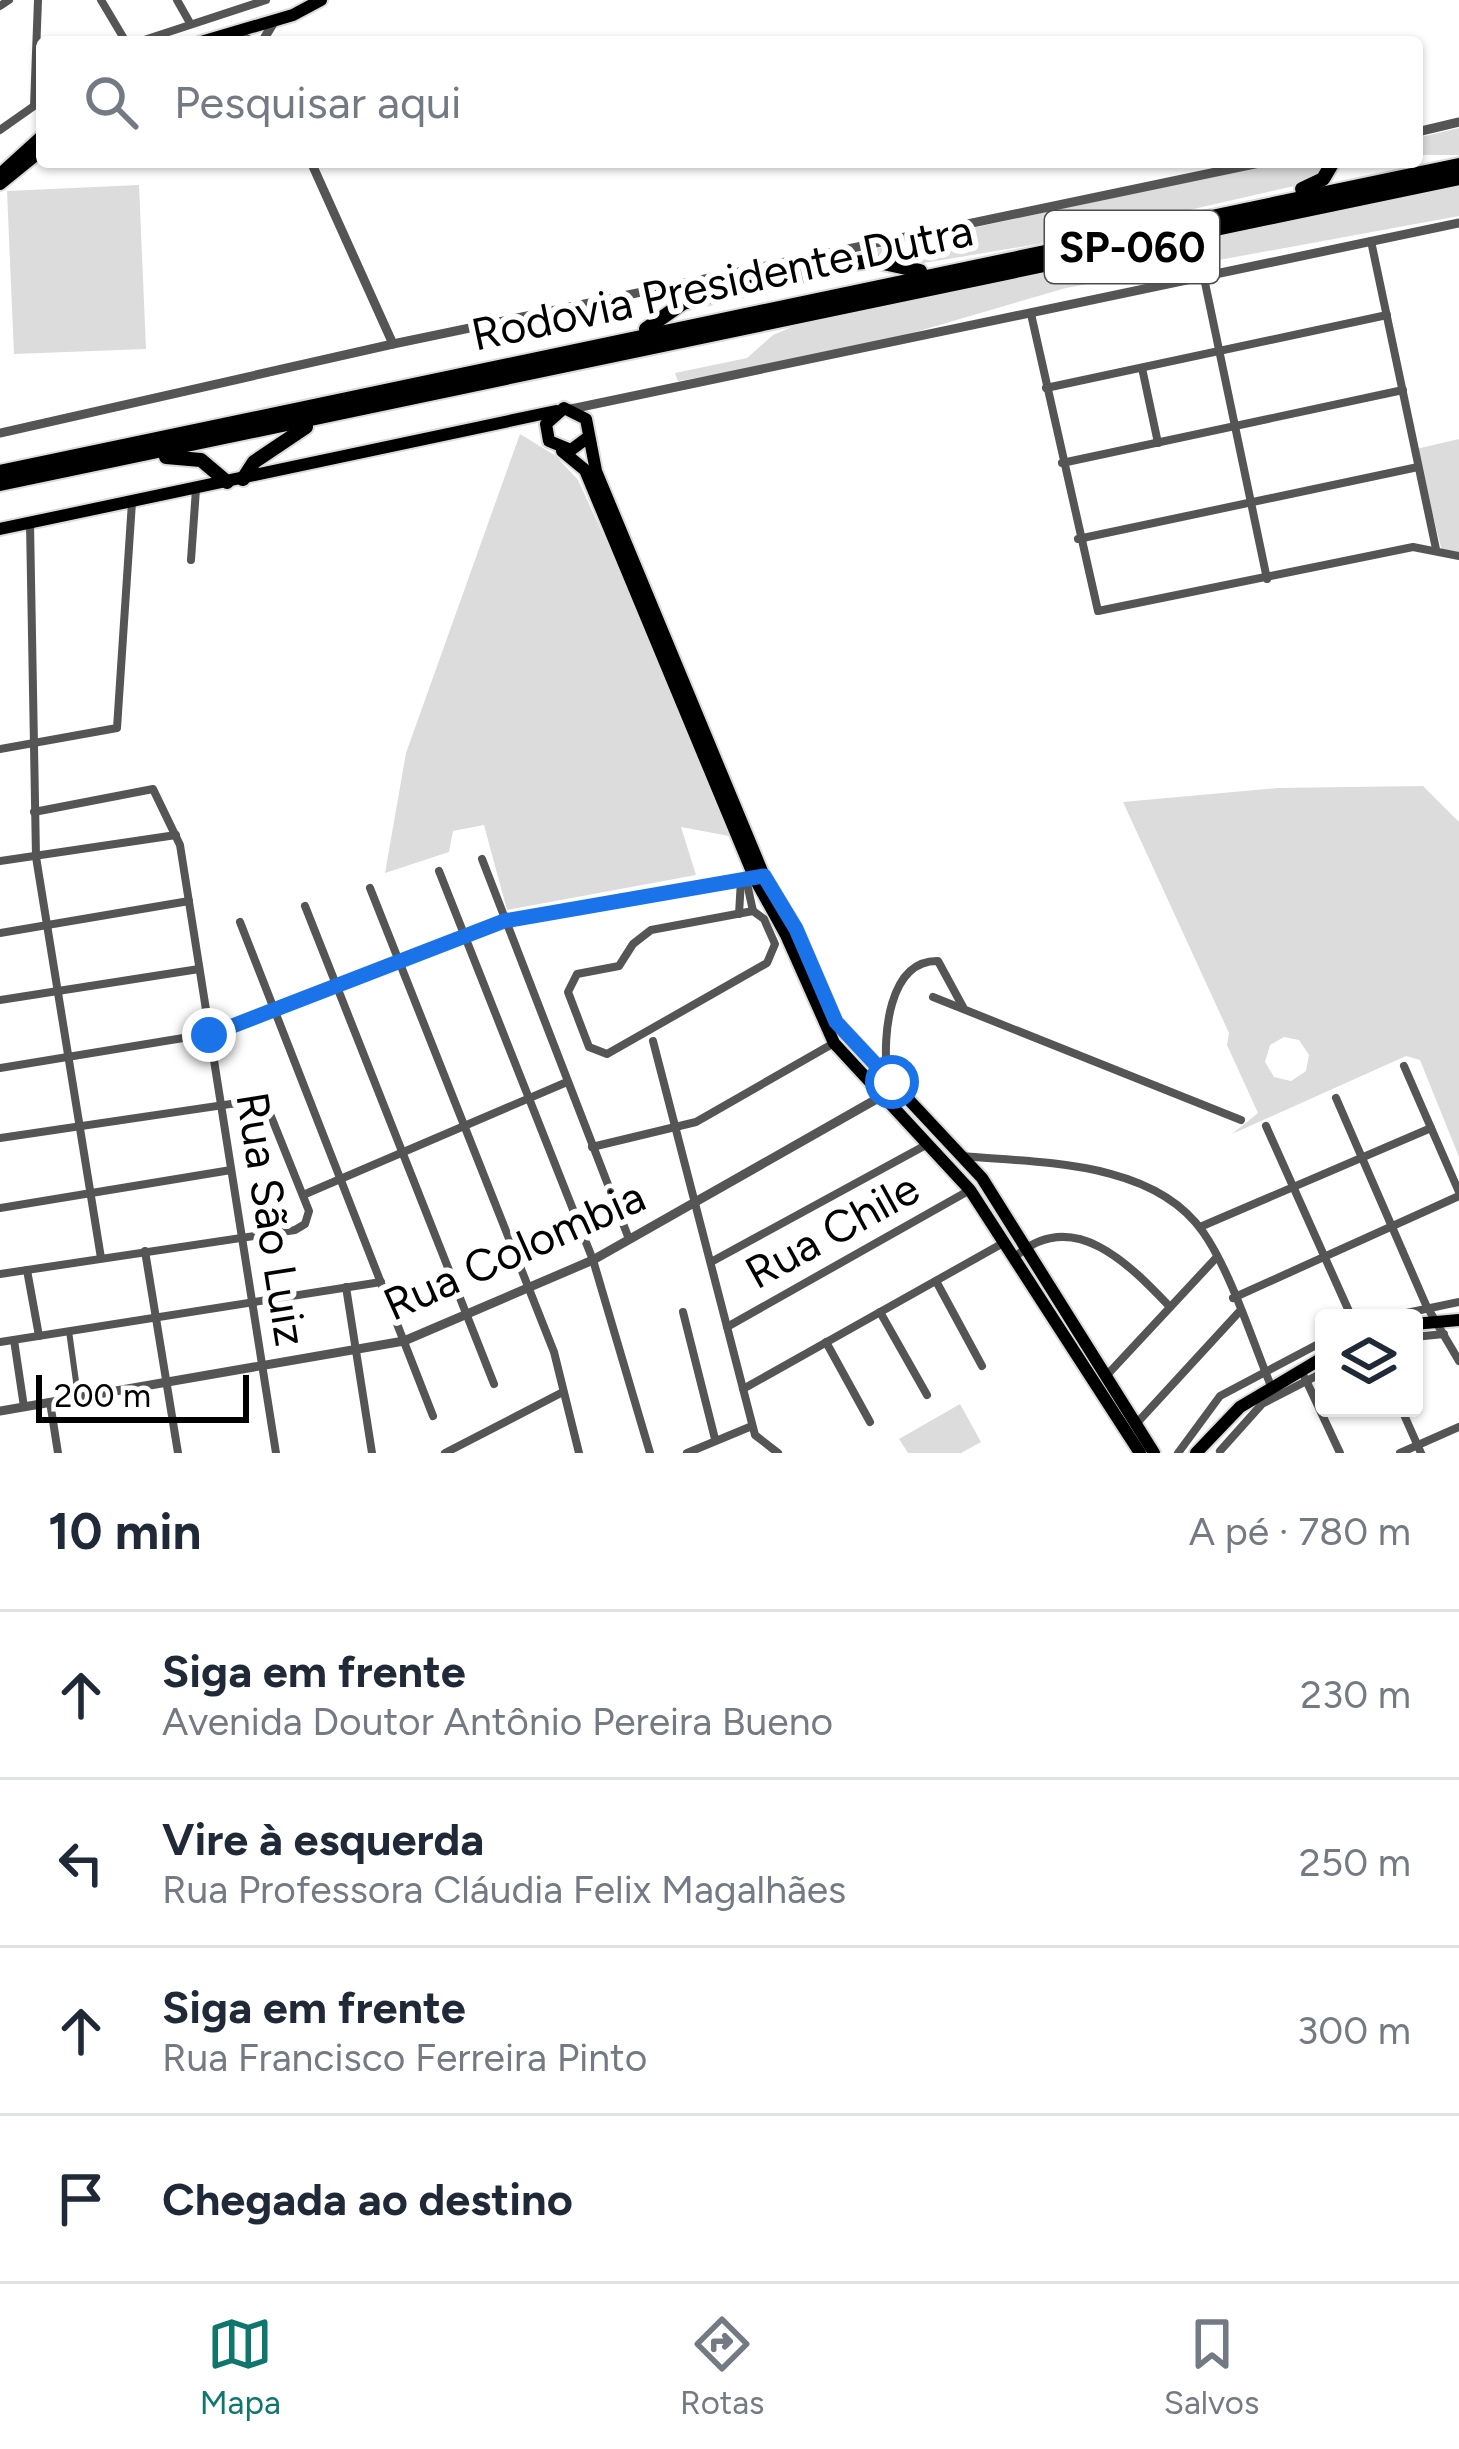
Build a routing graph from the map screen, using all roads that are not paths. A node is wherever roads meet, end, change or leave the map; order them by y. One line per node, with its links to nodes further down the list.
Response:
1 (9, 0): 8 (street)
2 (38, 0): 12 (street)
3 (101, 0): 13 (street)
4 (177, 0): 10 (street)
5 (266, 0): 7 (street)
6 (321, 0): 9 (main road)
7 (251, 2): 10 (street)
8 (0, 6)
9 (277, 19): 11 (main road); 17 (street)
10 (190, 23): 14 (street)
11 (233, 32): 15 (main road); 16 (street)
12 (37, 36)
13 (122, 36)
14 (154, 36)
15 (220, 36)
16 (241, 36)
17 (266, 36)
18 (36, 53): 20 (street)
19 (1459, 122): 21 (street)
20 (0, 130)
21 (1423, 131)
22 (36, 141): 29 (main road)
23 (36, 155): 31 (main road)
24 (1423, 162): 25 (highway)
25 (1459, 163): 32 (highway, Rodovia Presidente Dutra / SP-060)
26 (314, 168): 40 (street)
27 (1235, 168): 40 (street)
28 (1329, 168): 32 (highway)
29 (0, 174)
30 (1459, 178): 47 (highway, Rodovia Presidente Dutra / SP-060)
31 (0, 184)
32 (1258, 206): 35 (highway, Rodovia Presidente Dutra / SP-060)
33 (1459, 223): 34 (street)
34 (1371, 240): 36 (street); 38 (street)
35 (979, 265): 39 (highway, Rodovia Presidente Dutra / SP-060); 39 (highway)
36 (1204, 278): 37 (street); 41 (street)
37 (1031, 314): 43 (street); 45 (street)
38 (1387, 315): 41 (street); 44 (street)
39 (621, 340): 57 (highway, Rodovia Presidente Dutra / SP-060)
40 (393, 344): 51 (street)
41 (1219, 351): 42 (street); 49 (street)
42 (1142, 368): 43 (street); 52 (street)
43 (1046, 388): 55 (street)
44 (1403, 390): 49 (street); 56 (street)
45 (619, 398): 46 (street); 50 (street)
46 (564, 410): 48 (main road); 50 (main road); 53 (main road)
47 (347, 411): 54 (highway, Rodovia Presidente Dutra / SP-060); 58 (highway)
48 (509, 422): 53 (main road); 58 (main road)
49 (1235, 426): 52 (street); 62 (street)
50 (588, 432): 53 (main road); 78 (main road)
51 (0, 433)
52 (1158, 442): 55 (street)
53 (555, 445): 78 (main road)
54 (137, 455): 58 (highway); 59 (highway, Rodovia Presidente Dutra / SP-060)
55 (1062, 463): 65 (street)
56 (1418, 467): 62 (street); 66 (street)
57 (4, 470)
58 (235, 481): 60 (main road)
59 (0, 484)
60 (196, 489): 61 (main road); 68 (street)
61 (132, 502): 63 (main road); 70 (street)
62 (1251, 502): 65 (street); 69 (street)
63 (30, 523): 64 (main road); 70 (street)
64 (0, 529)
65 (1078, 538): 69 (street)
66 (1436, 549): 67 (street); 69 (street)
67 (1459, 556)
68 (190, 560)
69 (1267, 579)
70 (35, 740): 71 (street); 72 (street)
71 (0, 749)
72 (34, 812): 73 (street, Rua São Luiz); 74 (street)
73 (176, 835): 74 (street); 80 (street, Rua São Luiz)
74 (36, 857): 76 (street); 86 (street)
75 (482, 859): 84 (street)
76 (0, 862)
77 (439, 872): 88 (street)
78 (752, 879): 82 (street); 83 (street); 84 (street); 99 (main road); 100 (main road)
79 (370, 888): 89 (street)
80 (189, 901): 86 (street); 90 (street, Rua São Luiz)
81 (305, 906): 91 (street)
82 (753, 911): 83 (street); 83 (street)
83 (740, 914)
84 (504, 921): 88 (street); 105 (street)
85 (240, 922): 96 (street, Rua São Luiz)
86 (47, 925): 87 (street); 92 (street)
87 (0, 933)
88 (465, 937): 89 (street); 109 (street)
89 (400, 963): 91 (street); 114 (street)
90 (199, 969): 92 (street); 97 (street, Rua São Luiz)
91 (338, 989): 96 (street); 120 (street)
92 (58, 992): 94 (street); 101 (street)
93 (934, 998): 95 (street)
94 (0, 1000)
95 (964, 1008): 102 (street); 111 (street)
96 (275, 1012): 97 (street); 126 (street, Rua São Luiz)
97 (209, 1035): 101 (street); 110 (street, Rua São Luiz)
98 (653, 1041): 115 (street)
99 (834, 1043): 100 (main road); 107 (main road); 115 (street)
100 (859, 1049): 102 (street); 106 (main road)
101 (69, 1058): 104 (street); 112 (street)
102 (886, 1059): 106 (street)
103 (1405, 1066): 116 (street)
104 (0, 1068)
105 (567, 1082): 109 (street); 119 (street)
106 (893, 1083): 107 (main road); 121 (main road)
107 (883, 1096): 118 (main road); 132 (street, Rua Colombia)
108 (1336, 1098): 122 (street)
109 (529, 1099): 114 (street); 144 (street)
110 (220, 1102): 112 (street); 124 (street, Rua São Luiz); 131 (street)
111 (1241, 1120)
112 (80, 1126): 117 (street); 129 (street)
113 (1266, 1126): 127 (street)
114 (466, 1127): 120 (street); 151 (street)
115 (678, 1128): 119 (street); 132 (street)
116 (1431, 1128): 122 (street); 130 (street)
117 (0, 1138)
118 (928, 1144): 128 (main road); 145 (street)
119 (592, 1148): 137 (street)
120 (403, 1154): 126 (street); 162 (street)
121 (960, 1156): 123 (street); 125 (main road)
122 (1362, 1157): 127 (street); 134 (street)
123 (997, 1159): 125 (street); 135 (street)
124 (231, 1170): 129 (street); 136 (street, Rua São Luiz)
125 (982, 1178): 140 (main road)
126 (341, 1180): 131 (street); 149 (street, Rua São Luiz)
127 (1293, 1186): 135 (street); 141 (street)
128 (970, 1190): 138 (main road); 168 (street, Rua Chile)
129 (90, 1194): 133 (street); 142 (street)
130 (1459, 1194): 134 (street)
131 (303, 1195): 136 (street)
132 (696, 1201): 137 (street, Rua Colombia); 145 (street)
133 (0, 1208)
134 (1392, 1226): 141 (street); 155 (street)
135 (1199, 1227): 143 (street)
136 (241, 1234): 139 (street); 153 (street, Rua São Luiz)
137 (629, 1239): 144 (street, Rua Colombia)
138 (1006, 1241): 140 (main road); 148 (street)
139 (145, 1251): 142 (street); 163 (street)
140 (1020, 1252): 156 (street); 187 (main road); 217 (main road)
141 (1324, 1255): 152 (street); 157 (street)
142 (101, 1258): 146 (street)
143 (1216, 1258): 152 (street); 156 (street)
144 (593, 1260): 151 (street, Rua Colombia); 214 (street)
145 (711, 1262): 168 (street)
146 (27, 1270): 147 (street); 172 (street)
147 (0, 1274)
148 (936, 1281): 160 (street); 182 (street)
149 (381, 1282): 150 (street); 175 (street, Rua São Luiz)
150 (346, 1287): 153 (street); 179 (street)
151 (530, 1288): 162 (street, Rua Colombia); 192 (street)
152 (1233, 1298): 161 (street)
153 (252, 1302): 163 (street); 183 (street, Rua São Luiz)
154 (1459, 1302): 155 (street)
155 (1426, 1305): 158 (street); 164 (street)
156 (1170, 1307): 187 (street)
157 (1348, 1309)
158 (1413, 1309)
159 (683, 1312): 204 (street)
160 (880, 1312): 177 (street); 193 (street)
161 (1239, 1312): 166 (street); 170 (street)
162 (466, 1315): 175 (street, Rua Colombia); 189 (street)
163 (156, 1317): 169 (street); 188 (street)
164 (1435, 1321): 165 (main road); 167 (main road); 171 (street)
165 (1459, 1321)
166 (1244, 1323): 170 (street); 184 (street)
167 (1423, 1323)
168 (727, 1327): 191 (street)
169 (69, 1331): 172 (street); 194 (street)
170 (1221, 1333): 201 (street)
171 (1445, 1334): 173 (street); 180 (street)
172 (39, 1336): 174 (street)
173 (1423, 1336)
174 (14, 1340): 176 (street); 196 (street)
175 (404, 1341): 179 (street, Rua Colombia); 198 (street, Rua São Luiz)
176 (0, 1342)
177 (826, 1342): 191 (street); 200 (street)
178 (1315, 1345): 184 (street)
179 (356, 1352): 183 (street, Rua Colombia); 211 (street)
180 (1459, 1361)
181 (1315, 1365): 186 (main road)
182 (982, 1366)
183 (262, 1367): 188 (street, Rua Colombia); 210 (street, Rua São Luiz)
184 (1264, 1368): 190 (street); 219 (street)
185 (1315, 1373): 186 (street)
186 (1304, 1375): 190 (main road); 207 (street); 220 (street)
187 (1105, 1377): 201 (main road)
188 (166, 1382): 194 (street, Rua Colombia); 209 (street)
189 (494, 1384)
190 (1271, 1386): 205 (main road)
191 (743, 1389): 202 (street)
192 (561, 1393): 212 (street); 213 (street)
193 (927, 1395)
194 (78, 1396): 195 (street, Rua Colombia)
195 (50, 1402): 196 (street, Rua Colombia); 208 (street)
196 (24, 1407): 197 (street, Rua Colombia)
197 (0, 1411)
198 (433, 1416)
199 (1405, 1417): 206 (street)
200 (870, 1422)
201 (1136, 1424): 218 (main road)
202 (752, 1426): 204 (street); 216 (street)
203 (1459, 1427): 206 (street)
204 (715, 1439): 215 (street)
205 (1202, 1448): 207 (street)
206 (1419, 1449): 221 (street)
207 (1221, 1452)
208 (58, 1453)
209 (178, 1453)
210 (276, 1453)
211 (372, 1453)
212 (446, 1453)
213 (579, 1453)
214 (650, 1453)
215 (687, 1453)
216 (778, 1453)
217 (1140, 1453)
218 (1154, 1453)
219 (1178, 1453)
220 (1340, 1453)
221 (1400, 1453)

